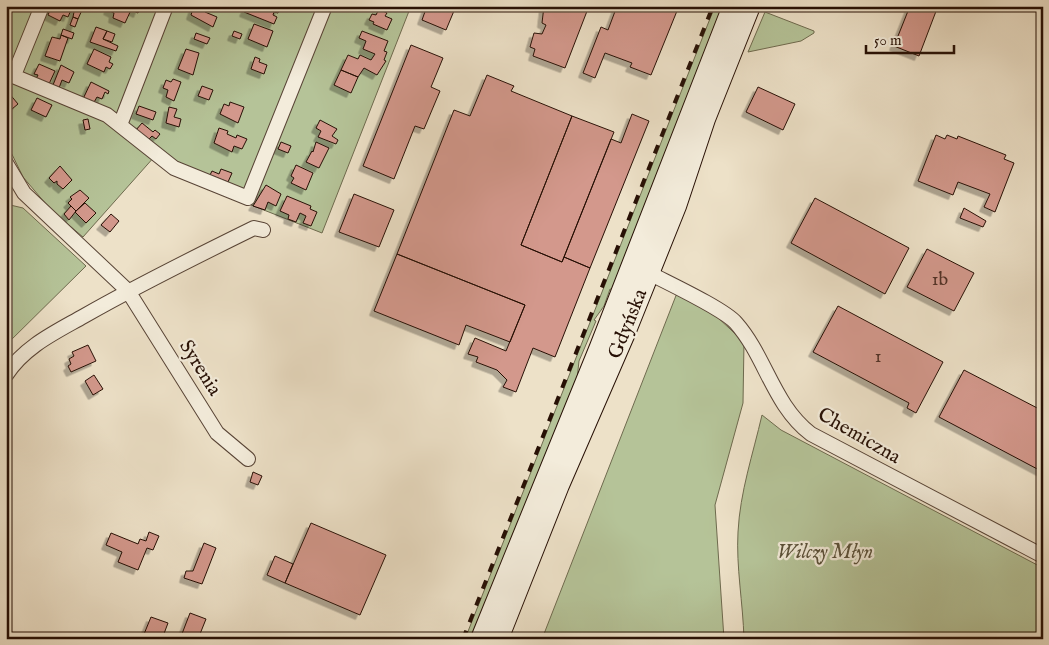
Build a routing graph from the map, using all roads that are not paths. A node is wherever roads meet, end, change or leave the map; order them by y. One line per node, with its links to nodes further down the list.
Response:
1 (42, 6): 6 (street)
2 (166, 6): 7 (street)
3 (326, 6): 7 (street)
4 (732, 6): 10 (main road, Gdyńska)
5 (750, 6): 11 (main road, Gdyńska)
6 (10, 74): 7 (street)
7 (120, 125)
8 (6, 163): 13 (street, Syrenia)
9 (263, 230): 13 (street)
10 (643, 233): 11 (street); 12 (main road, Gdyńska)
11 (649, 273): 12 (street); 16 (street, Chemiczna); 18 (main road, Gdyńska)
12 (624, 284): 17 (main road, Gdyńska)
13 (128, 291): 14 (street); 15 (street, Syrenia)
14 (6, 375)
15 (248, 459)
16 (1043, 556)
17 (481, 639)
18 (498, 639)

